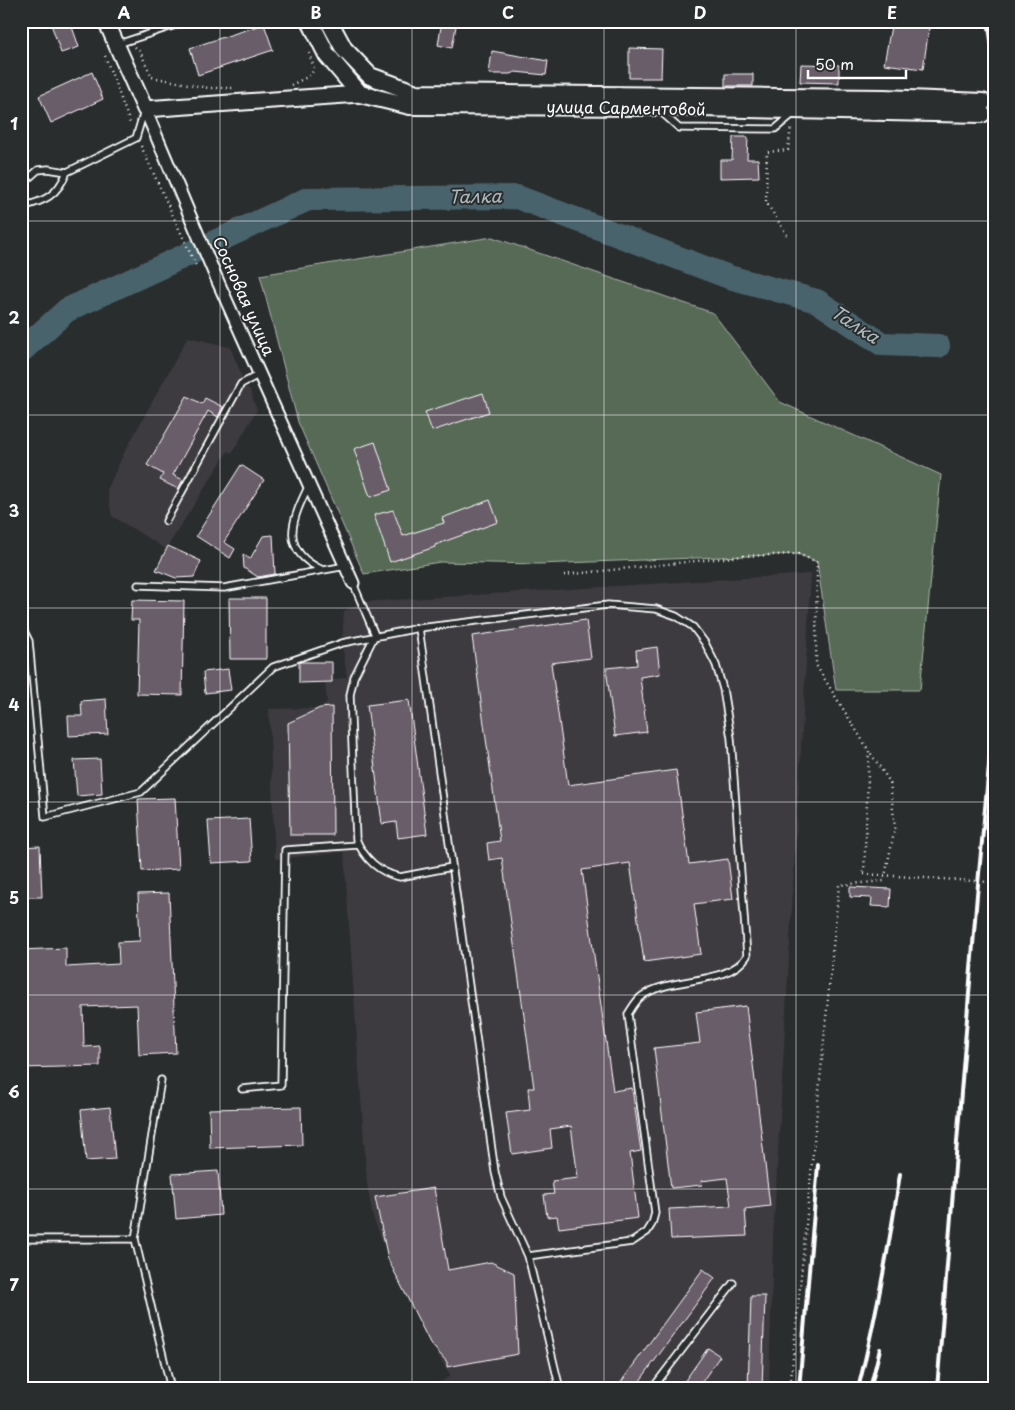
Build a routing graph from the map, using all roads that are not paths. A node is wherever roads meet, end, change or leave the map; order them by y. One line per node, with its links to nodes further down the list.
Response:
1 (106, 21): 5 (street, Сосновая улица)
2 (188, 21): 5 (lane)
3 (310, 21): 6 (main road)
4 (329, 21): 7 (main road, улица Сарментовой)
5 (122, 43): 9 (street, Сосновая улица)
6 (360, 94): 7 (main road, улица Сарментовой); 9 (street)
7 (885, 106): 8 (main road, улица Сарментовой)
8 (983, 108)
9 (145, 109): 10 (lane); 13 (street, Сосновая улица)
10 (67, 172): 11 (lane); 12 (lane)
11 (21, 185)
12 (21, 208)
13 (260, 374): 14 (street, Сосновая улица); 15 (lane)
14 (310, 485): 16 (street, Сосновая улица); 17 (lane)
15 (166, 521)
16 (346, 566): 17 (lane); 18 (street, Сосновая улица)
17 (323, 570): 19 (lane)
18 (353, 583): 22 (lane)
19 (138, 585)
20 (21, 625): 22 (lane)
21 (419, 628): 22 (lane); 24 (lane); 29 (lane)
22 (375, 635): 23 (lane)
23 (358, 845): 24 (lane); 26 (lane)
24 (452, 867): 29 (lane)
25 (161, 1080): 28 (lane)
26 (242, 1089)
27 (21, 1239): 28 (lane)
28 (136, 1239): 31 (lane)
29 (528, 1256): 32 (lane)
30 (733, 1284): 33 (lane)
31 (171, 1389)
32 (560, 1389)
33 (652, 1389)

